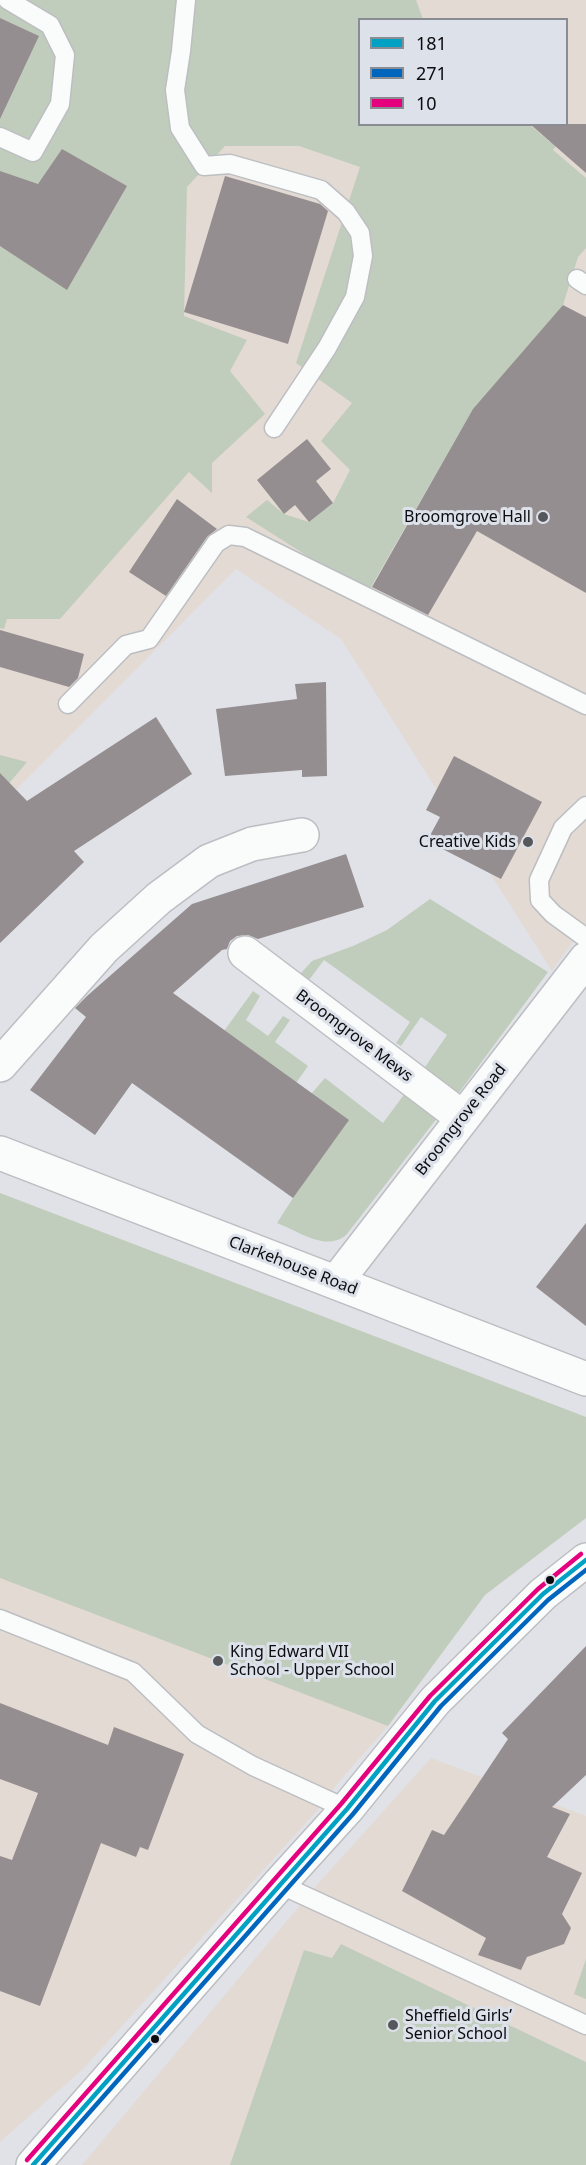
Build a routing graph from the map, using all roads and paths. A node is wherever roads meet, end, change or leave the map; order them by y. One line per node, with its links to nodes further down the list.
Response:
1 (8, 0): 3 (lane)
2 (186, 0): 4 (lane)
3 (0, 138)
4 (274, 428)
5 (68, 704): 6 (lane)
6 (586, 705)
7 (586, 806): 9 (lane)
8 (302, 835): 12 (street)
9 (586, 938)
10 (245, 953): 13 (street, Broomgrove Mews)
11 (586, 959): 13 (street, Broomgrove Road)
12 (0, 1065)
13 (463, 1119): 15 (street, Broomgrove Road)
14 (0, 1152): 15 (street, Clarkehouse Road)
15 (336, 1282): 16 (street, Clarkehouse Road)
16 (586, 1379)
17 (586, 1560): 19 (street)
18 (0, 1619): 19 (lane)
19 (347, 1809): 20 (street)
20 (279, 1884): 21 (lane); 22 (street)
21 (586, 2025)
22 (33, 2165)

